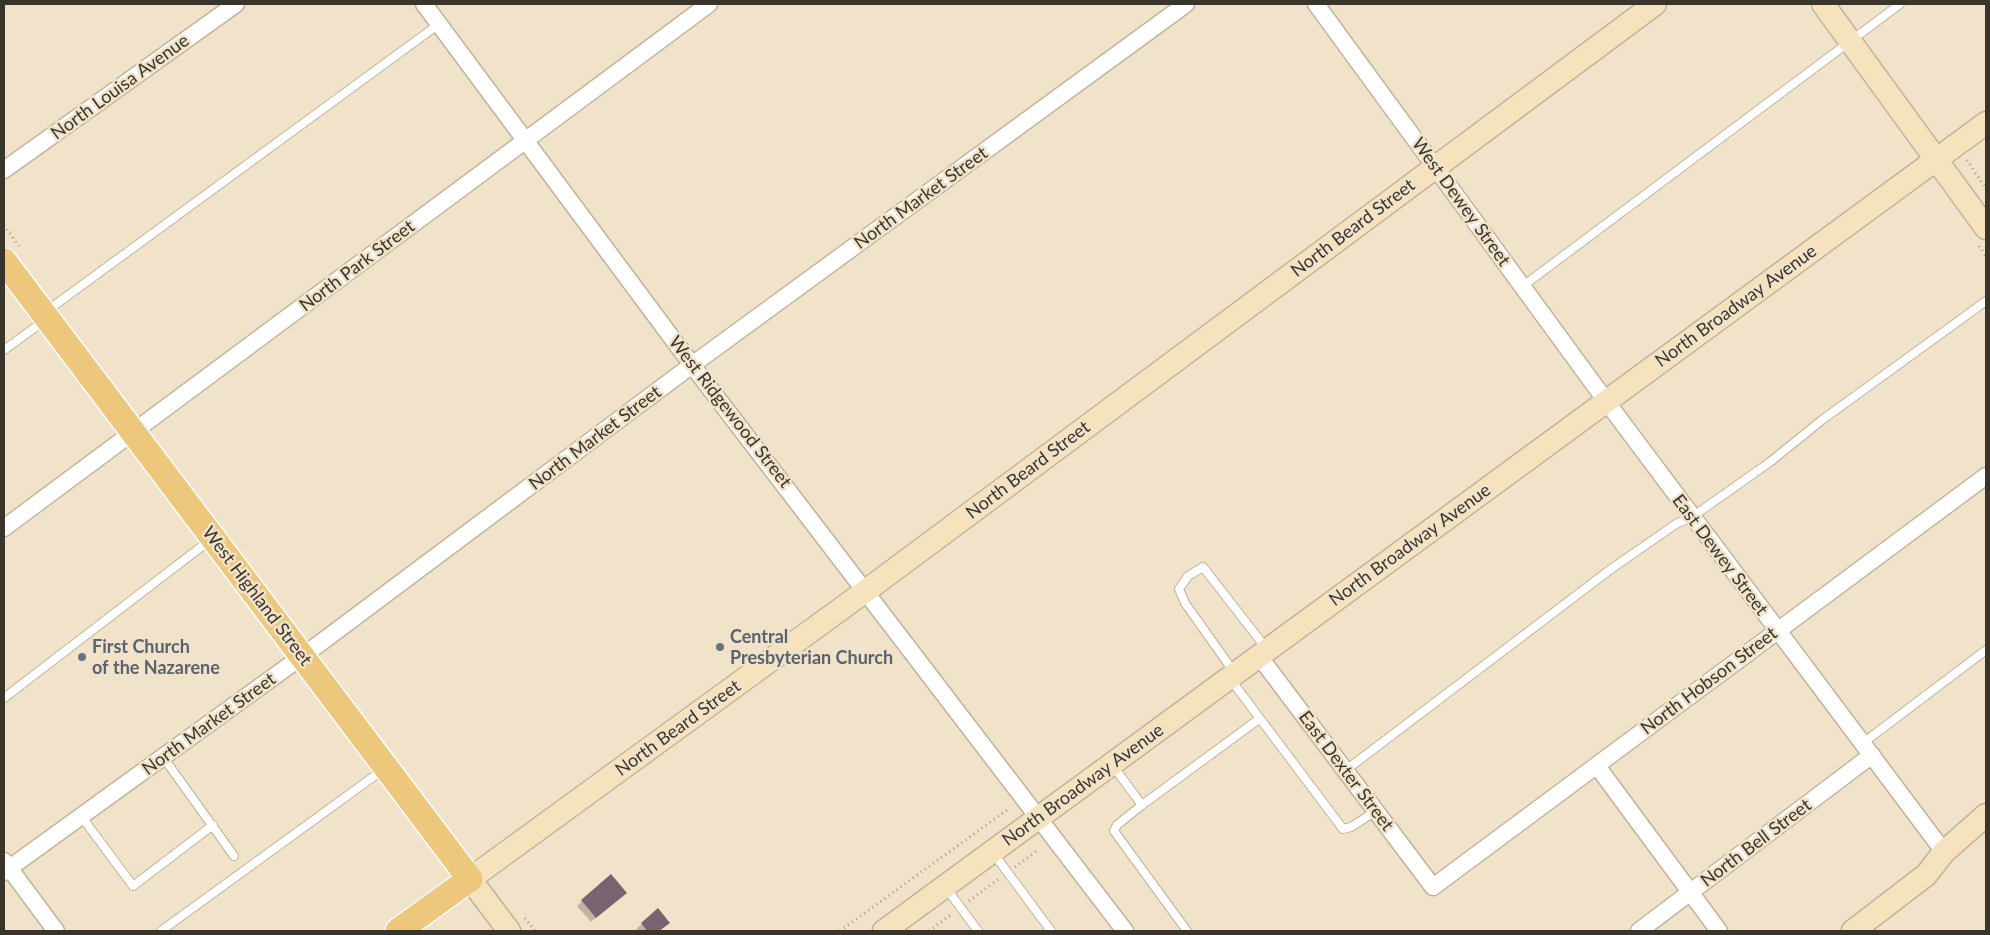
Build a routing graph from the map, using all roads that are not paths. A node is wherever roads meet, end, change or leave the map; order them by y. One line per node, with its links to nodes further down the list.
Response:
1 (236, 4): 15 (street, North Louisa Avenue)
2 (424, 4): 9 (street, West Ridgewood Street)
3 (710, 4): 12 (street, North Park Street)
4 (1186, 4): 22 (street, North Market Street)
5 (1316, 4): 14 (street, West Dewey Street)
6 (1655, 4): 14 (street, North Beard Street)
7 (1823, 4): 10 (street)
8 (1900, 4): 10 (lane)
9 (439, 24): 12 (street, West Ridgewood Street); 20 (lane)
10 (1851, 42): 13 (street); 18 (lane)
11 (1986, 123): 13 (street, North Broadway Avenue)
12 (525, 140): 22 (street, West Ridgewood Street); 24 (street, North Park Street)
13 (1935, 160): 16 (street); 23 (street, North Broadway Avenue)
14 (1435, 167): 18 (street, West Dewey Street); 29 (street, North Beard Street)
15 (4, 170)
16 (1986, 228)
17 (4, 261): 20 (main road, West Highland Street)
18 (1523, 286): 23 (street, West Dewey Street)
19 (1986, 301): 26 (lane)
20 (44, 313): 21 (lane); 24 (main road, West Highland Street)
21 (4, 350)
22 (692, 365): 29 (street, West Ridgewood Street); 33 (street, North Market Street)
23 (1606, 401): 26 (street, East Dewey Street); 32 (street, North Broadway Avenue)
24 (135, 432): 27 (street, North Park Street); 28 (main road, West Highland Street)
25 (1986, 476): 30 (street, North Hobson Street)
26 (1692, 517): 30 (street, East Dewey Street); 42 (lane)
27 (4, 528)
28 (214, 538): 33 (main road, West Highland Street); 35 (lane)
29 (867, 590): 47 (street, West Ridgewood Street); 53 (street, North Beard Street)
30 (1776, 630): 37 (street, East Dewey Street); 40 (street, North Hobson Street)
31 (1986, 650): 37 (lane)
32 (1263, 653): 34 (street, North Broadway Avenue); 34 (lane); 42 (street, East Dexter Street)
33 (302, 656): 38 (street, North Market Street); 41 (main road, West Highland Street)
34 (1232, 676): 36 (lane); 39 (street, North Broadway Avenue)
35 (4, 698)
36 (1259, 719): 43 (lane); 44 (lane)
37 (1867, 749): 50 (street, East Dewey Street); 56 (street, North Bell Street)
38 (164, 757): 46 (street, North Market Street); 48 (lane)
39 (1112, 764): 43 (lane); 47 (street, North Broadway Avenue)
40 (1597, 766): 54 (street, North Hobson Street); 56 (street)
41 (386, 768): 53 (main road, West Highland Street); 58 (lane)
42 (1346, 770): 44 (street, East Dexter Street)
43 (1142, 805): 65 (lane)
44 (1376, 811): 54 (street, East Dexter Street)
45 (1986, 815): 50 (street)
46 (81, 816): 48 (lane); 52 (street, North Market Street)
47 (1039, 817): 49 (street, North Broadway Avenue); 64 (street, West Ridgewood Street)
48 (213, 825): 51 (lane)
49 (992, 852): 55 (street, North Broadway Avenue); 63 (lane)
50 (1944, 852): 68 (street)
51 (234, 856)
52 (6, 867): 57 (street)
53 (470, 879): 59 (main road, North Beard Street); 60 (street, West Highland Street)
54 (1433, 886)
55 (945, 887): 61 (street, North Broadway Avenue); 62 (lane)
56 (1690, 893): 66 (street, North Bell Street); 67 (street)
57 (56, 931)
58 (161, 931)
59 (398, 931)
60 (509, 931)
61 (884, 931)
62 (978, 931)
63 (1050, 931)
64 (1125, 931)
65 (1187, 931)
66 (1639, 931)
67 (1719, 931)
68 (1853, 931)

